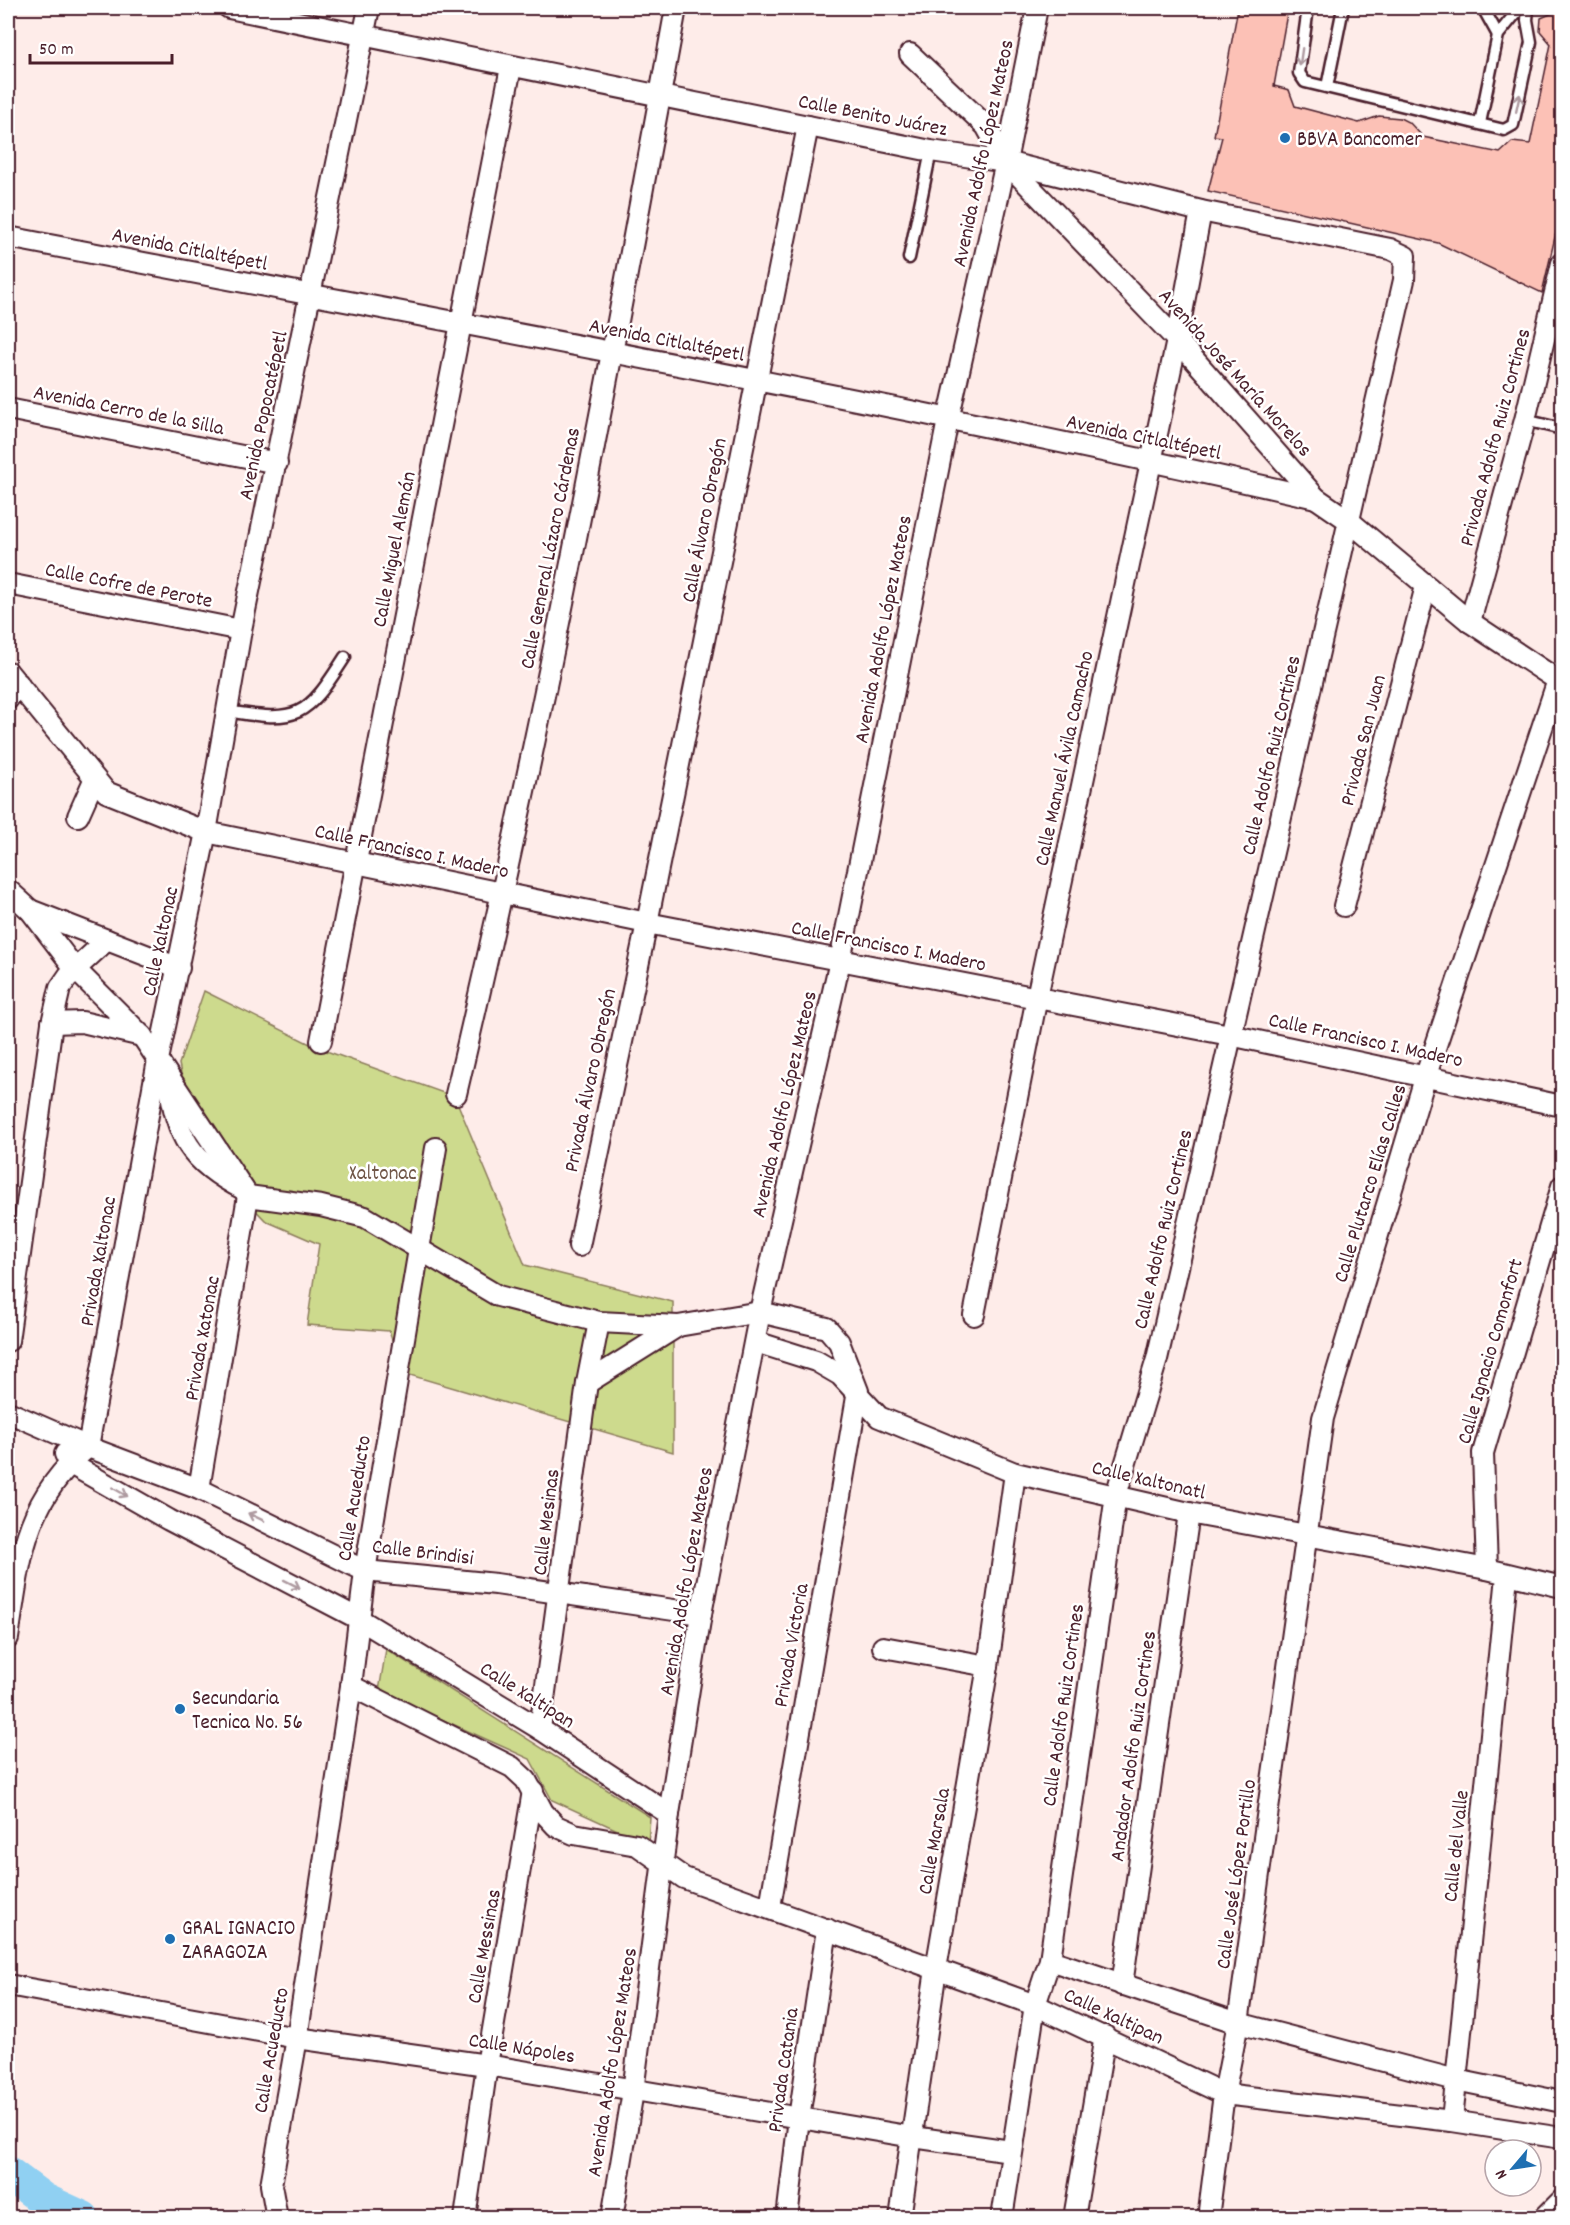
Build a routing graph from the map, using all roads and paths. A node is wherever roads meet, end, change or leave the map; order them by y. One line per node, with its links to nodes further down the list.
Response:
1 (229, 8): 10 (street, Calle Benito Juárez)
2 (369, 8): 10 (street, Avenida Popocatépetl)
3 (676, 8): 15 (street, Calle General Lázaro Cárdenas)
4 (1037, 8): 19 (street, Avenida Adolfo López Mateos)
5 (1308, 8): 14 (lane, one-way to 14)
6 (1343, 8): 14 (lane)
7 (1483, 8): 11 (lane)
8 (1520, 8): 11 (lane)
9 (1528, 8): 16 (lane, one-way to 9)
10 (363, 35): 13 (street, Calle Benito Juárez); 25 (street, Avenida Popocatépetl)
11 (1498, 35): 16 (lane)
12 (910, 54): 19 (street, Avenida José María Morelos)
13 (511, 67): 15 (street, Calle Benito Juárez); 26 (street, Calle Miguel Alemán)
14 (1328, 87): 16 (lane)
15 (660, 94): 17 (street, Calle Benito Juárez); 28 (street, Calle General Lázaro Cárdenas)
16 (1480, 123)
17 (808, 126): 18 (street, Calle Benito Juárez); 29 (street, Calle Álvaro Obregón)
18 (931, 151): 19 (street, Calle Benito Juárez); 23 (lane)
19 (1006, 162): 20 (street, Calle Benito Juárez); 27 (street, Avenida José María Morelos); 31 (street, Avenida Adolfo López Mateos)
20 (1201, 211): 22 (street, Calle Benito Juárez); 27 (street, Calle Manuel Ávila Camacho)
21 (8, 237): 25 (street, Avenida Citlaltépetl)
22 (1405, 256): 37 (street, Calle Adolfo Ruiz Cortines)
23 (909, 258)
24 (1563, 263): 32 (street, Privada Adolfo Ruiz Cortines)
25 (312, 296): 26 (street, Avenida Citlaltépetl); 35 (street, Avenida Popocatépetl)
26 (460, 325): 28 (street, Avenida Citlaltépetl); 49 (street, Calle Miguel Alemán)
27 (1178, 340): 34 (street, Calle Manuel Ávila Camacho); 36 (street, Avenida José María Morelos)
28 (613, 352): 29 (street, Avenida Citlaltépetl); 51 (street, Calle General Lázaro Cárdenas)
29 (755, 381): 31 (street, Avenida Citlaltépetl); 55 (street, Calle Álvaro Obregón)
30 (8, 409): 35 (street, Avenida Cerro de la Silla)
31 (948, 420): 34 (street, Avenida Citlaltépetl); 57 (street, Avenida Adolfo López Mateos)
32 (1525, 420): 33 (lane); 40 (street, Privada Adolfo Ruiz Cortines)
33 (1563, 429)
34 (1150, 461): 36 (street, Avenida Citlaltépetl); 60 (street, Calle Manuel Ávila Camacho)
35 (277, 463): 41 (street, Avenida Popocatépetl)
36 (1316, 498): 37 (street, Avenida José María Morelos)
37 (1348, 520): 39 (street, Avenida José María Morelos); 62 (street, Calle Adolfo Ruiz Cortines)
38 (8, 584): 41 (street, Calle Cofre de Perote)
39 (1426, 586): 40 (street, Avenida José María Morelos); 52 (street, Privada San Juan)
40 (1470, 622): 43 (street, Avenida José María Morelos)
41 (241, 630): 45 (street, Avenida Popocatépetl)
42 (345, 657): 45 (lane)
43 (1560, 681): 66 (street, Calle Plutarco Elías Calles)
44 (11, 685): 46 (street, Calle Francisco I. Madero)
45 (226, 711): 48 (street, Avenida Popocatépetl)
46 (94, 780): 47 (street); 48 (street, Calle Francisco I. Madero)
47 (78, 816)
48 (206, 832): 49 (street, Calle Francisco I. Madero); 58 (street, Calle Xaltonac)
49 (357, 862): 51 (street, Calle Francisco I. Madero); 64 (street, Calle Miguel Alemán)
50 (8, 890): 54 (street)
51 (504, 893): 55 (street, Calle Francisco I. Madero); 67 (street, Calle General Lázaro Cárdenas)
52 (1344, 906)
53 (8, 908): 54 (street)
54 (30, 910): 56 (street); 59 (street)
55 (647, 923): 57 (street, Calle Francisco I. Madero); 72 (street, Privada Álvaro Obregón)
56 (107, 940): 58 (street); 59 (street)
57 (840, 961): 60 (street, Calle Francisco I. Madero); 74 (street, Avenida Adolfo López Mateos)
58 (178, 968): 65 (street, Calle Xaltonac)
59 (76, 970): 61 (street); 63 (street)
60 (1037, 997): 62 (street, Calle Francisco I. Madero); 75 (street, Calle Manuel Ávila Camacho)
61 (52, 1023): 63 (street); 78 (street)
62 (1230, 1035): 66 (street, Calle Francisco I. Madero); 88 (street, Calle Adolfo Ruiz Cortines)
63 (142, 1036): 65 (street)
64 (321, 1041)
65 (158, 1060): 71 (street); 84 (street, Privada Xaltonac)
66 (1426, 1075): 68 (street, Calle Francisco I. Madero); 90 (street, Calle Plutarco Elías Calles)
67 (456, 1094)
68 (1563, 1106)
69 (436, 1148): 73 (street, Calle Acueducto)
70 (1563, 1186): 92 (street, Calle Ignacio Comonfort)
71 (247, 1193): 73 (street); 87 (street, Privada Xatonac)
72 (579, 1246)
73 (419, 1247): 76 (street); 93 (street, Calle Acueducto)
74 (760, 1312): 77 (street); 79 (street, Avenida Adolfo López Mateos); 81 (street)
75 (974, 1315)
76 (599, 1323): 77 (street); 80 (street, Calle Mesinas)
77 (678, 1326): 80 (street)
78 (8, 1341)
79 (756, 1342): 81 (street, Calle Xaltonatl); 97 (street, Avenida Adolfo López Mateos)
80 (587, 1383): 96 (street, Calle Mesinas)
81 (858, 1391): 86 (street, Calle Xaltonatl); 107 (street, Privada Victoria)
82 (8, 1412): 83 (street, Calle Brindisi)
83 (57, 1435): 84 (street, Calle Brindisi); 85 (street)
84 (88, 1448): 85 (street); 87 (street, Calle Brindisi)
85 (69, 1463): 91 (street); 98 (street, one-way to 98)
86 (1015, 1473): 88 (street, Calle Xaltonatl); 101 (street, Calle Marsala)
87 (199, 1489): 93 (street, Calle Brindisi, one-way to 87)
88 (1116, 1495): 89 (street, Calle Xaltonatl); 109 (street, Calle Adolfo Ruiz Cortines)
89 (1189, 1513): 90 (street, Calle Xaltonatl); 112 (street, Andador Adolfo Ruiz Cortines)
90 (1306, 1536): 92 (street, Calle Xaltonatl); 115 (street, Calle José López Portillo)
91 (15, 1542): 99 (street)
92 (1487, 1569): 94 (street, Calle Xaltonatl)
93 (365, 1571): 96 (street, Calle Brindisi); 98 (street, Calle Acueducto)
94 (1507, 1576): 95 (street, Calle Xaltonatl); 119 (street, Calle del Valle)
95 (1563, 1587)
96 (560, 1594): 97 (street, Calle Brindisi); 103 (street, Calle Mesinas)
97 (701, 1614): 105 (street, Avenida Adolfo López Mateos)
98 (359, 1619): 102 (street, Calle Acueducto); 103 (street, Calle Xaltipan)
99 (8, 1638)
100 (883, 1647): 101 (street)
101 (988, 1666): 110 (street, Calle Marsala)
102 (351, 1686): 104 (street, Calle Xaltipan); 117 (street, Calle Acueducto)
103 (540, 1729): 105 (street, Calle Xaltipan)
104 (533, 1790): 106 (street, Calle Xaltipan); 118 (street, Calle Messinas)
105 (669, 1814): 106 (street, Avenida Adolfo López Mateos)
106 (665, 1862): 107 (street, Calle Xaltipan); 120 (street, Avenida Adolfo López Mateos)
107 (770, 1907): 108 (street, Calle Xaltipan)
108 (827, 1929): 110 (street, Calle Xaltipan); 123 (street, Privada Catania)
109 (1050, 1959): 112 (street); 114 (street, Calle Adolfo Ruiz Cortines)
110 (936, 1969): 114 (street, Calle Xaltipan); 125 (street, Calle Marsala)
111 (8, 1974): 113 (street)
112 (1122, 1985): 115 (street)
113 (17, 1986): 117 (street, Calle Nápoles)
114 (1035, 2005): 116 (street, Calle Xaltipan); 127 (street, Calle Adolfo Ruiz Cortines)
115 (1238, 2023): 119 (street); 121 (street, Calle José López Portillo)
116 (1105, 2036): 121 (street, Calle Xaltipan); 135 (street)
117 (297, 2038): 118 (street, Calle Nápoles); 129 (street, Calle Acueducto)
118 (487, 2065): 120 (street, Calle Nápoles); 130 (street, Calle Messinas)
119 (1456, 2080): 122 (street); 124 (street, Calle del Valle)
120 (633, 2091): 123 (street, Calle Nápoles); 131 (street, Avenida Adolfo López Mateos)
121 (1224, 2094): 124 (street, Calle Xaltipan); 136 (street, Calle José López Portillo)
122 (1563, 2102)
123 (799, 2118): 125 (street, Calle Nápoles); 132 (street, Privada Catania)
124 (1452, 2121): 126 (street, Calle Xaltipan)
125 (913, 2138): 127 (street, Calle Nápoles); 133 (street, Calle Marsala)
126 (1563, 2138)
127 (1011, 2151): 134 (street, Calle Adolfo Ruiz Cortines)
128 (1563, 2200): 137 (street)
129 (277, 2217)
130 (465, 2217)
131 (612, 2217)
132 (788, 2217)
133 (900, 2217)
134 (1002, 2217)
135 (1074, 2217)
136 (1208, 2217)
137 (1544, 2217)

